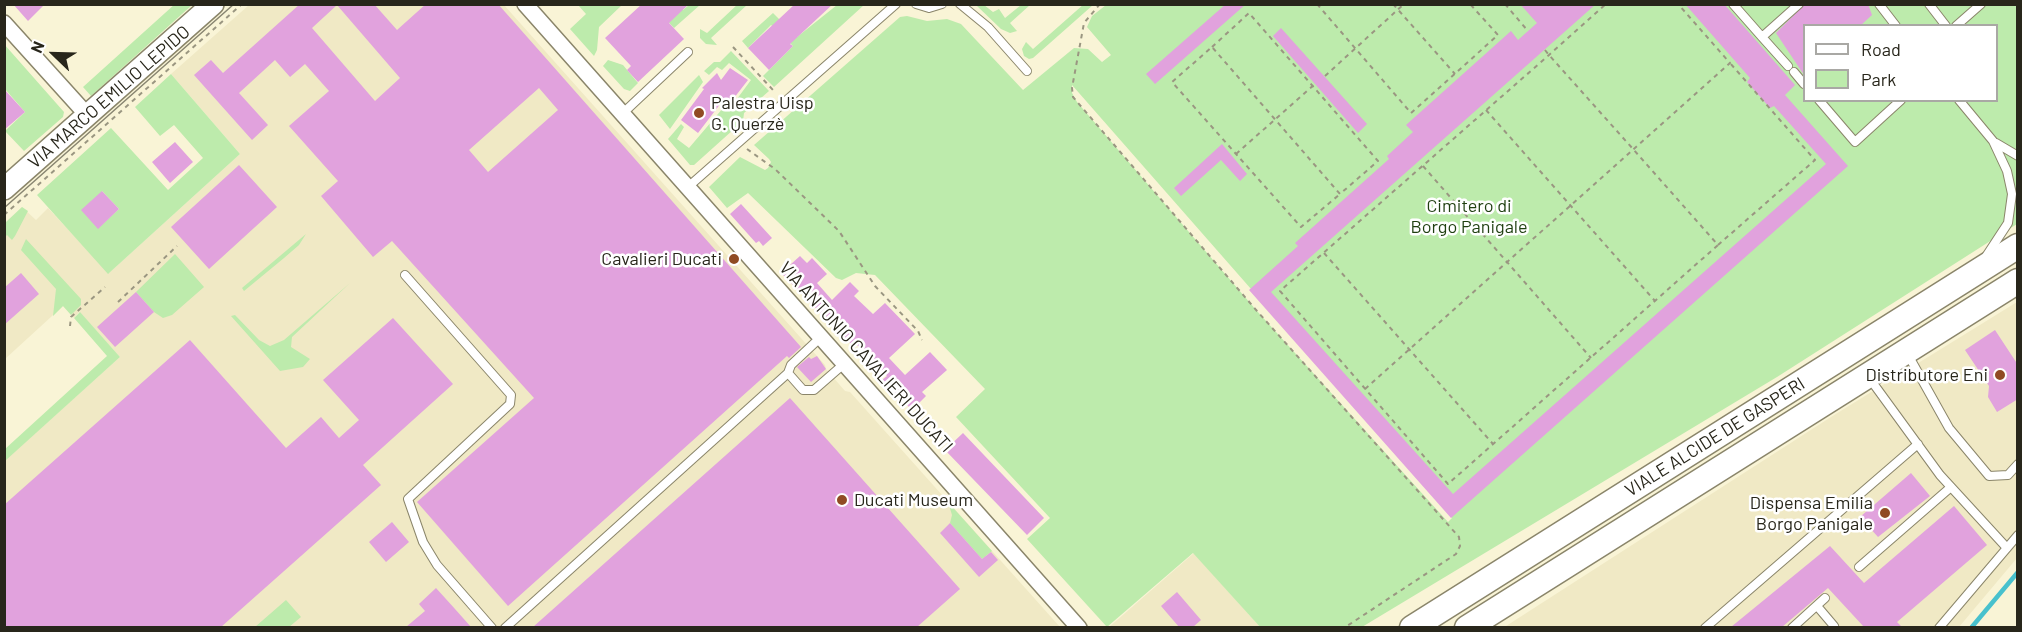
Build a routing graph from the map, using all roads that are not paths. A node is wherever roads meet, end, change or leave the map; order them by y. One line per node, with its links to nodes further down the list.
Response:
1 (213, 4): 24 (main road, VIA MARCO EMILIO LEPIDO)
2 (525, 4): 23 (street, VIA ANTONIO CAVALIERI DUCATI)
3 (896, 4): 27 (lane)
4 (916, 4): 5 (lane)
5 (942, 4)
6 (960, 4): 18 (lane)
7 (1733, 4): 16 (lane)
8 (1799, 4): 16 (lane)
9 (1879, 4): 12 (lane)
10 (1929, 4): 13 (lane)
11 (1981, 4): 14 (lane)
12 (1894, 24)
13 (1945, 24)
14 (1958, 24)
15 (6, 27): 24 (street)
16 (1762, 37): 19 (lane)
17 (688, 52): 23 (lane)
18 (1027, 71)
19 (1803, 83)
20 (1821, 102): 21 (lane)
21 (1899, 102)
22 (1961, 102): 25 (lane)
23 (622, 114): 27 (street, VIA ANTONIO CAVALIERI DUCATI)
24 (88, 116): 28 (main road, VIA MARCO EMILIO LEPIDO)
25 (1993, 141): 26 (lane); 30 (lane)
26 (2018, 156)
27 (688, 187): 33 (street, VIA ANTONIO CAVALIERI DUCATI)
28 (4, 189)
29 (2018, 246): 30 (main road, VIALE ALCIDE DE GASPERI)
30 (1974, 274): 49 (main road, VIALE ALCIDE DE GASPERI)
31 (405, 275): 46 (lane)
32 (2017, 282): 34 (main road, VIALE ALCIDE DE GASPERI)
33 (821, 337): 35 (street, VIA ANTONIO CAVALIERI DUCATI); 36 (lane)
34 (1906, 352): 37 (main road, VIALE ALCIDE DE GASPERI); 39 (lane)
35 (845, 363): 36 (lane); 48 (street, VIA ANTONIO CAVALIERI DUCATI)
36 (788, 373): 47 (lane)
37 (1868, 376): 38 (lane); 50 (main road, VIALE ALCIDE DE GASPERI)
38 (1918, 444): 40 (lane); 51 (lane)
39 (2018, 464)
40 (1951, 487): 42 (lane); 43 (lane)
41 (2018, 535): 42 (lane)
42 (2007, 548): 54 (lane)
43 (1859, 567)
44 (1825, 598): 45 (lane)
45 (1817, 606): 52 (lane); 53 (lane)
46 (492, 627)
47 (505, 627)
48 (1079, 627)
49 (1412, 627)
50 (1467, 627)
51 (1705, 627)
52 (1792, 627)
53 (1832, 627)
54 (1939, 627)

